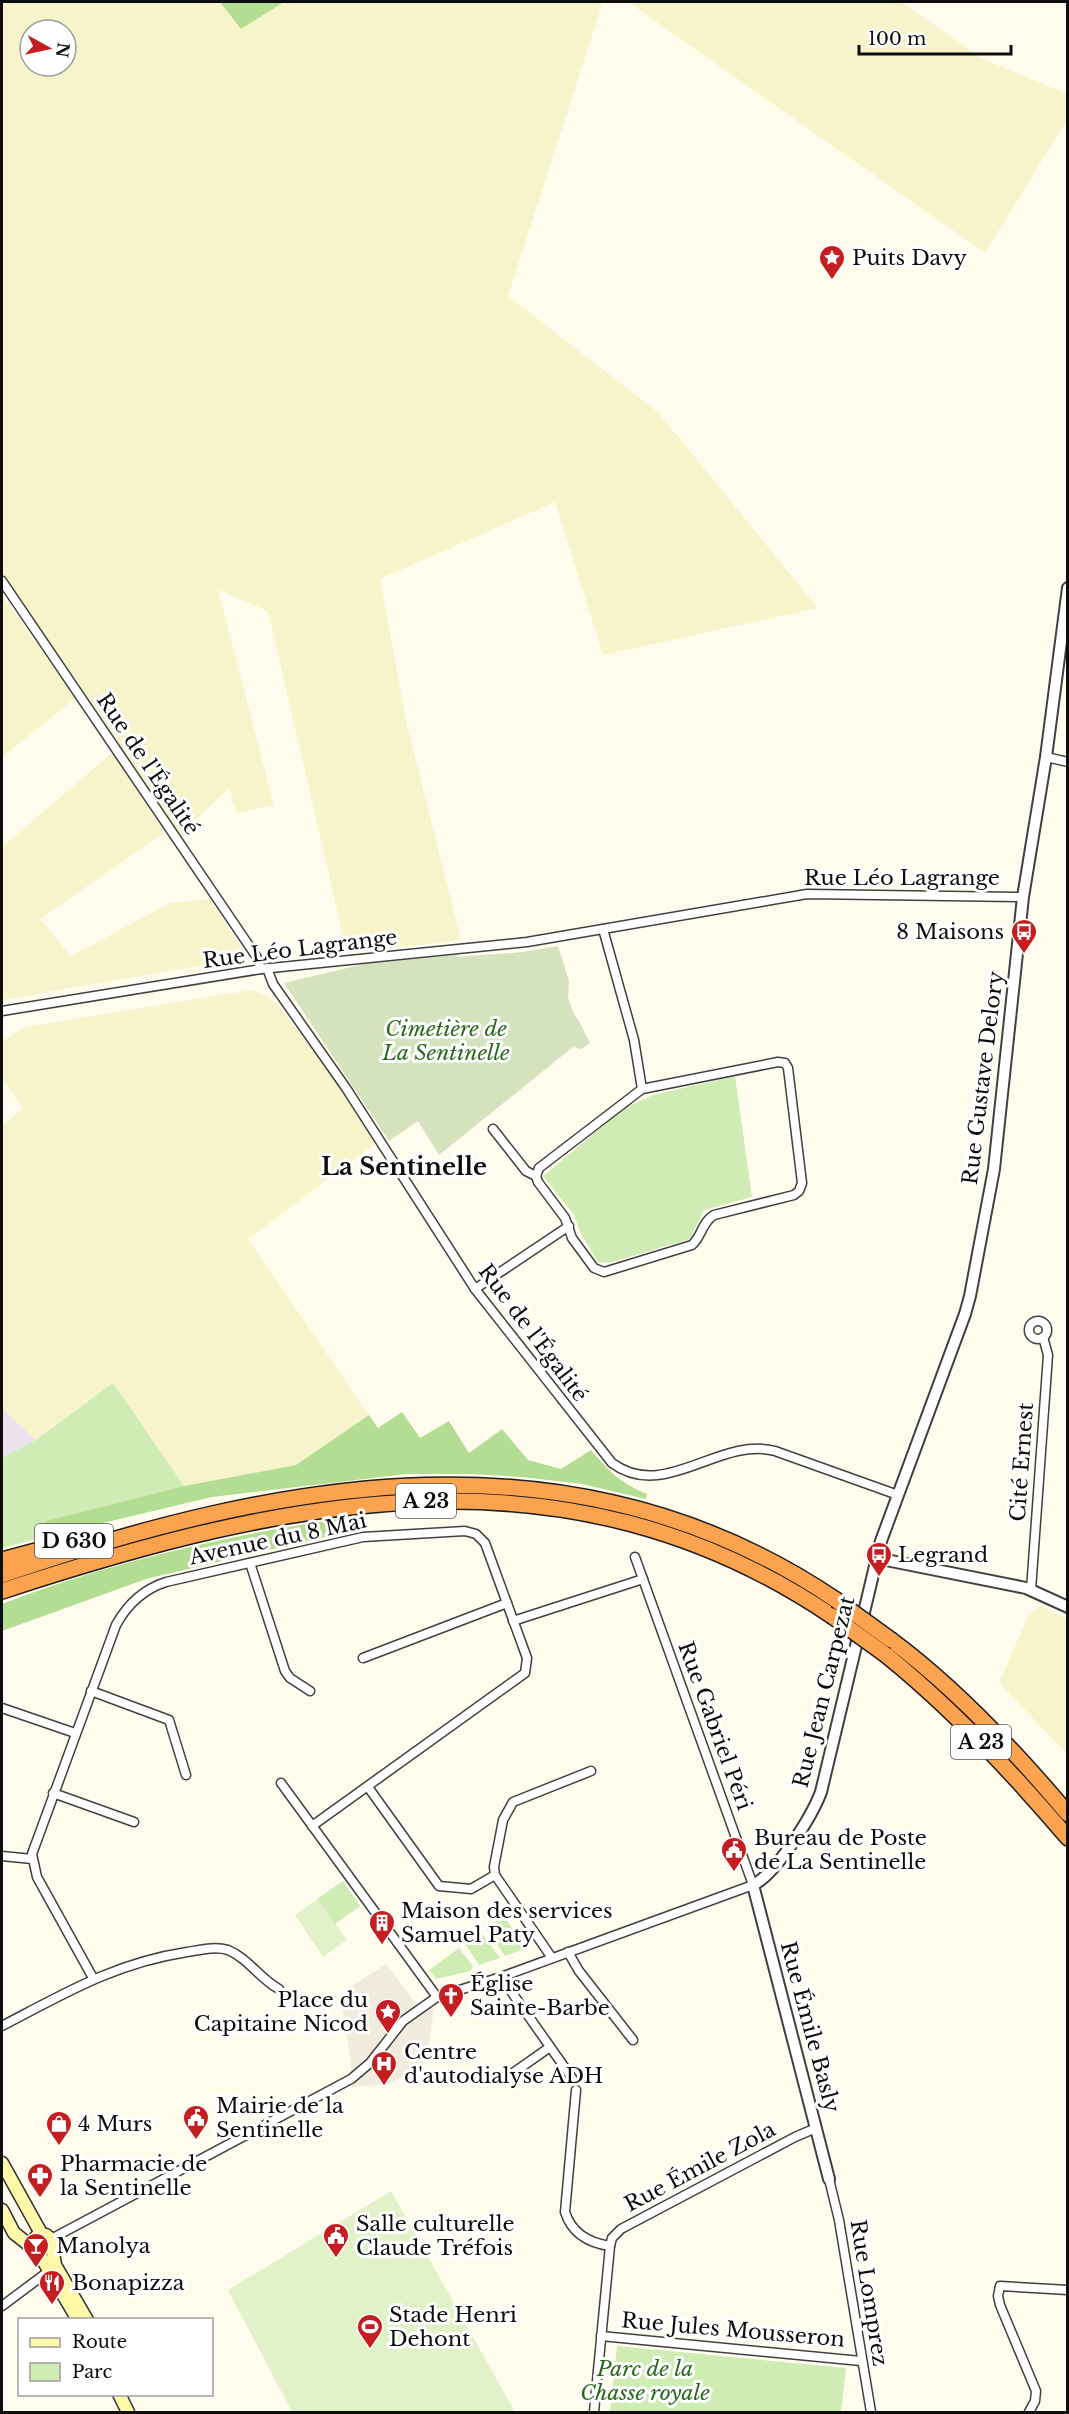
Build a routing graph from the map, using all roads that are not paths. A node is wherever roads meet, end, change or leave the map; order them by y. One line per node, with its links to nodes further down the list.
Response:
1 (2, 581): 8 (street, Rue de l'Égalité)
2 (1068, 588): 3 (street, Rue Gustave Delory)
3 (1065, 615): 4 (street, Rue Gustave Delory)
4 (1046, 757): 5 (street); 6 (street, Rue Gustave Delory)
5 (1068, 762)
6 (1023, 897): 7 (street, Rue Léo Lagrange); 16 (street, Rue Gustave Delory)
7 (603, 929): 8 (street, Rue Léo Lagrange); 10 (street)
8 (264, 969): 9 (street, Rue Léo Lagrange); 14 (street, Rue de l'Égalité)
9 (2, 1011)
10 (642, 1089): 12 (street); 13 (street)
11 (493, 1129): 12 (street)
12 (536, 1176): 13 (street)
13 (569, 1226): 14 (street)
14 (475, 1289): 16 (street, Rue de l'Égalité)
15 (1043, 1338): 24 (street, Cité Ernest)
16 (898, 1495): 19 (street, Rue Gustave Delory)
17 (147, 1530): 20 (highway, D 630); 22 (highway, A 23); 39 (highway, A 23, bridge)
18 (635, 1557): 23 (street, Rue Gabriel Péri)
19 (876, 1558): 24 (street); 46 (street, Rue Jean Carpezat)
20 (2, 1560)
21 (250, 1563): 26 (street, Avenue du 8 Mai); 30 (street, Avenue du 8 Mai); 31 (street)
22 (2, 1575)
23 (643, 1580): 28 (street); 46 (street, Rue Gabriel Péri)
24 (1031, 1590): 27 (street)
25 (2, 1591): 42 (highway, A 23, bridge)
26 (507, 1603): 28 (street, Avenue du 8 Mai); 29 (street)
27 (1068, 1607)
28 (513, 1621): 37 (street, Avenue du 8 Mai)
29 (363, 1658)
30 (91, 1691): 33 (street, Avenue du 8 Mai); 35 (street)
31 (310, 1691)
32 (2, 1708): 33 (street)
33 (75, 1733): 38 (street, Avenue du 8 Mai)
34 (591, 1771): 45 (street)
35 (186, 1774)
36 (281, 1783): 41 (street)
37 (368, 1787): 41 (street, Avenue du 8 Mai); 45 (street)
38 (53, 1793): 40 (street); 44 (street, Avenue du 8 Mai)
39 (1068, 1814)
40 (134, 1822)
41 (312, 1826): 52 (street)
42 (1068, 1838)
43 (2, 1856): 44 (street)
44 (32, 1859): 50 (street)
45 (495, 1875): 48 (street)
46 (753, 1885): 47 (street); 59 (street, Rue Émile Basly)
47 (568, 1952): 48 (street); 54 (street)
48 (552, 1958): 49 (street)
49 (501, 1977): 52 (street); 55 (street)
50 (93, 1978): 51 (street); 53 (street)
51 (279, 1989)
52 (437, 1997): 63 (street)
53 (2, 2026)
54 (633, 2040)
55 (550, 2047): 56 (street); 57 (street)
56 (572, 2078)
57 (503, 2080)
58 (576, 2090): 64 (street)
59 (816, 2128): 61 (street, Rue Émile Basly); 64 (street, Rue Émile Zola)
60 (2, 2163): 63 (main road)
61 (829, 2179): 71 (street, Rue Lomprez)
62 (2, 2210): 63 (main road)
63 (44, 2246): 65 (main road); 69 (main road)
64 (610, 2246): 70 (street)
65 (49, 2271): 67 (street); 68 (main road)
66 (1068, 2290): 78 (street)
67 (2, 2306)
68 (77, 2318)
69 (86, 2318)
70 (601, 2336): 71 (street, Rue Jules Mousseron); 76 (street)
71 (861, 2361): 77 (street, Rue Lomprez)
72 (120, 2396): 74 (main road)
73 (129, 2396): 75 (main road)
74 (128, 2412)
75 (137, 2412)
76 (594, 2412)
77 (871, 2412)
78 (1029, 2412)

